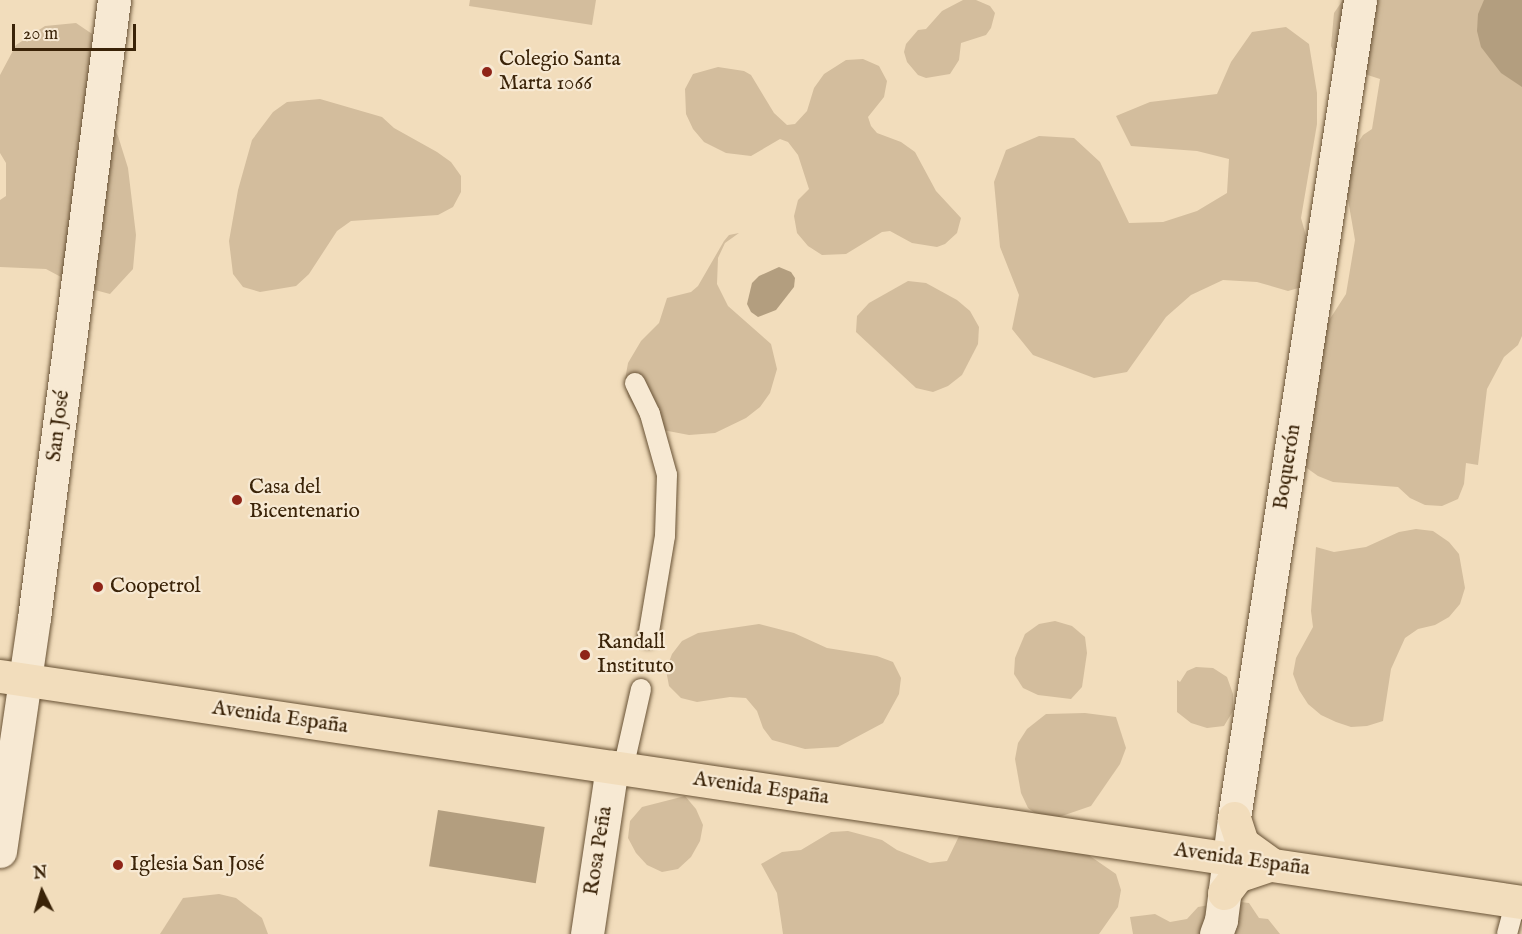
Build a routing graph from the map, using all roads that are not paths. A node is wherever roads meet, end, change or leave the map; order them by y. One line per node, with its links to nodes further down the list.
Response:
1 (114, 0): 5 (street, San José)
2 (1360, 0): 8 (street, Boquerón)
3 (635, 382): 4 (lane)
4 (648, 638)
5 (13, 678): 7 (main road, Avenida España); 9 (street, San José)
6 (641, 689): 7 (lane)
7 (618, 768): 10 (main road, Avenida España); 14 (street, Rosa Peña)
8 (1234, 818): 10 (street, Boquerón); 11 (main road)
9 (0, 851)
10 (1230, 859): 11 (main road, Avenida España); 12 (street, Boquerón)
11 (1271, 864): 12 (main road); 13 (main road, Avenida España)
12 (1224, 893): 15 (street, Boquerón)
13 (1519, 901): 16 (lane)
14 (587, 934)
15 (1216, 934)
16 (1508, 934)

